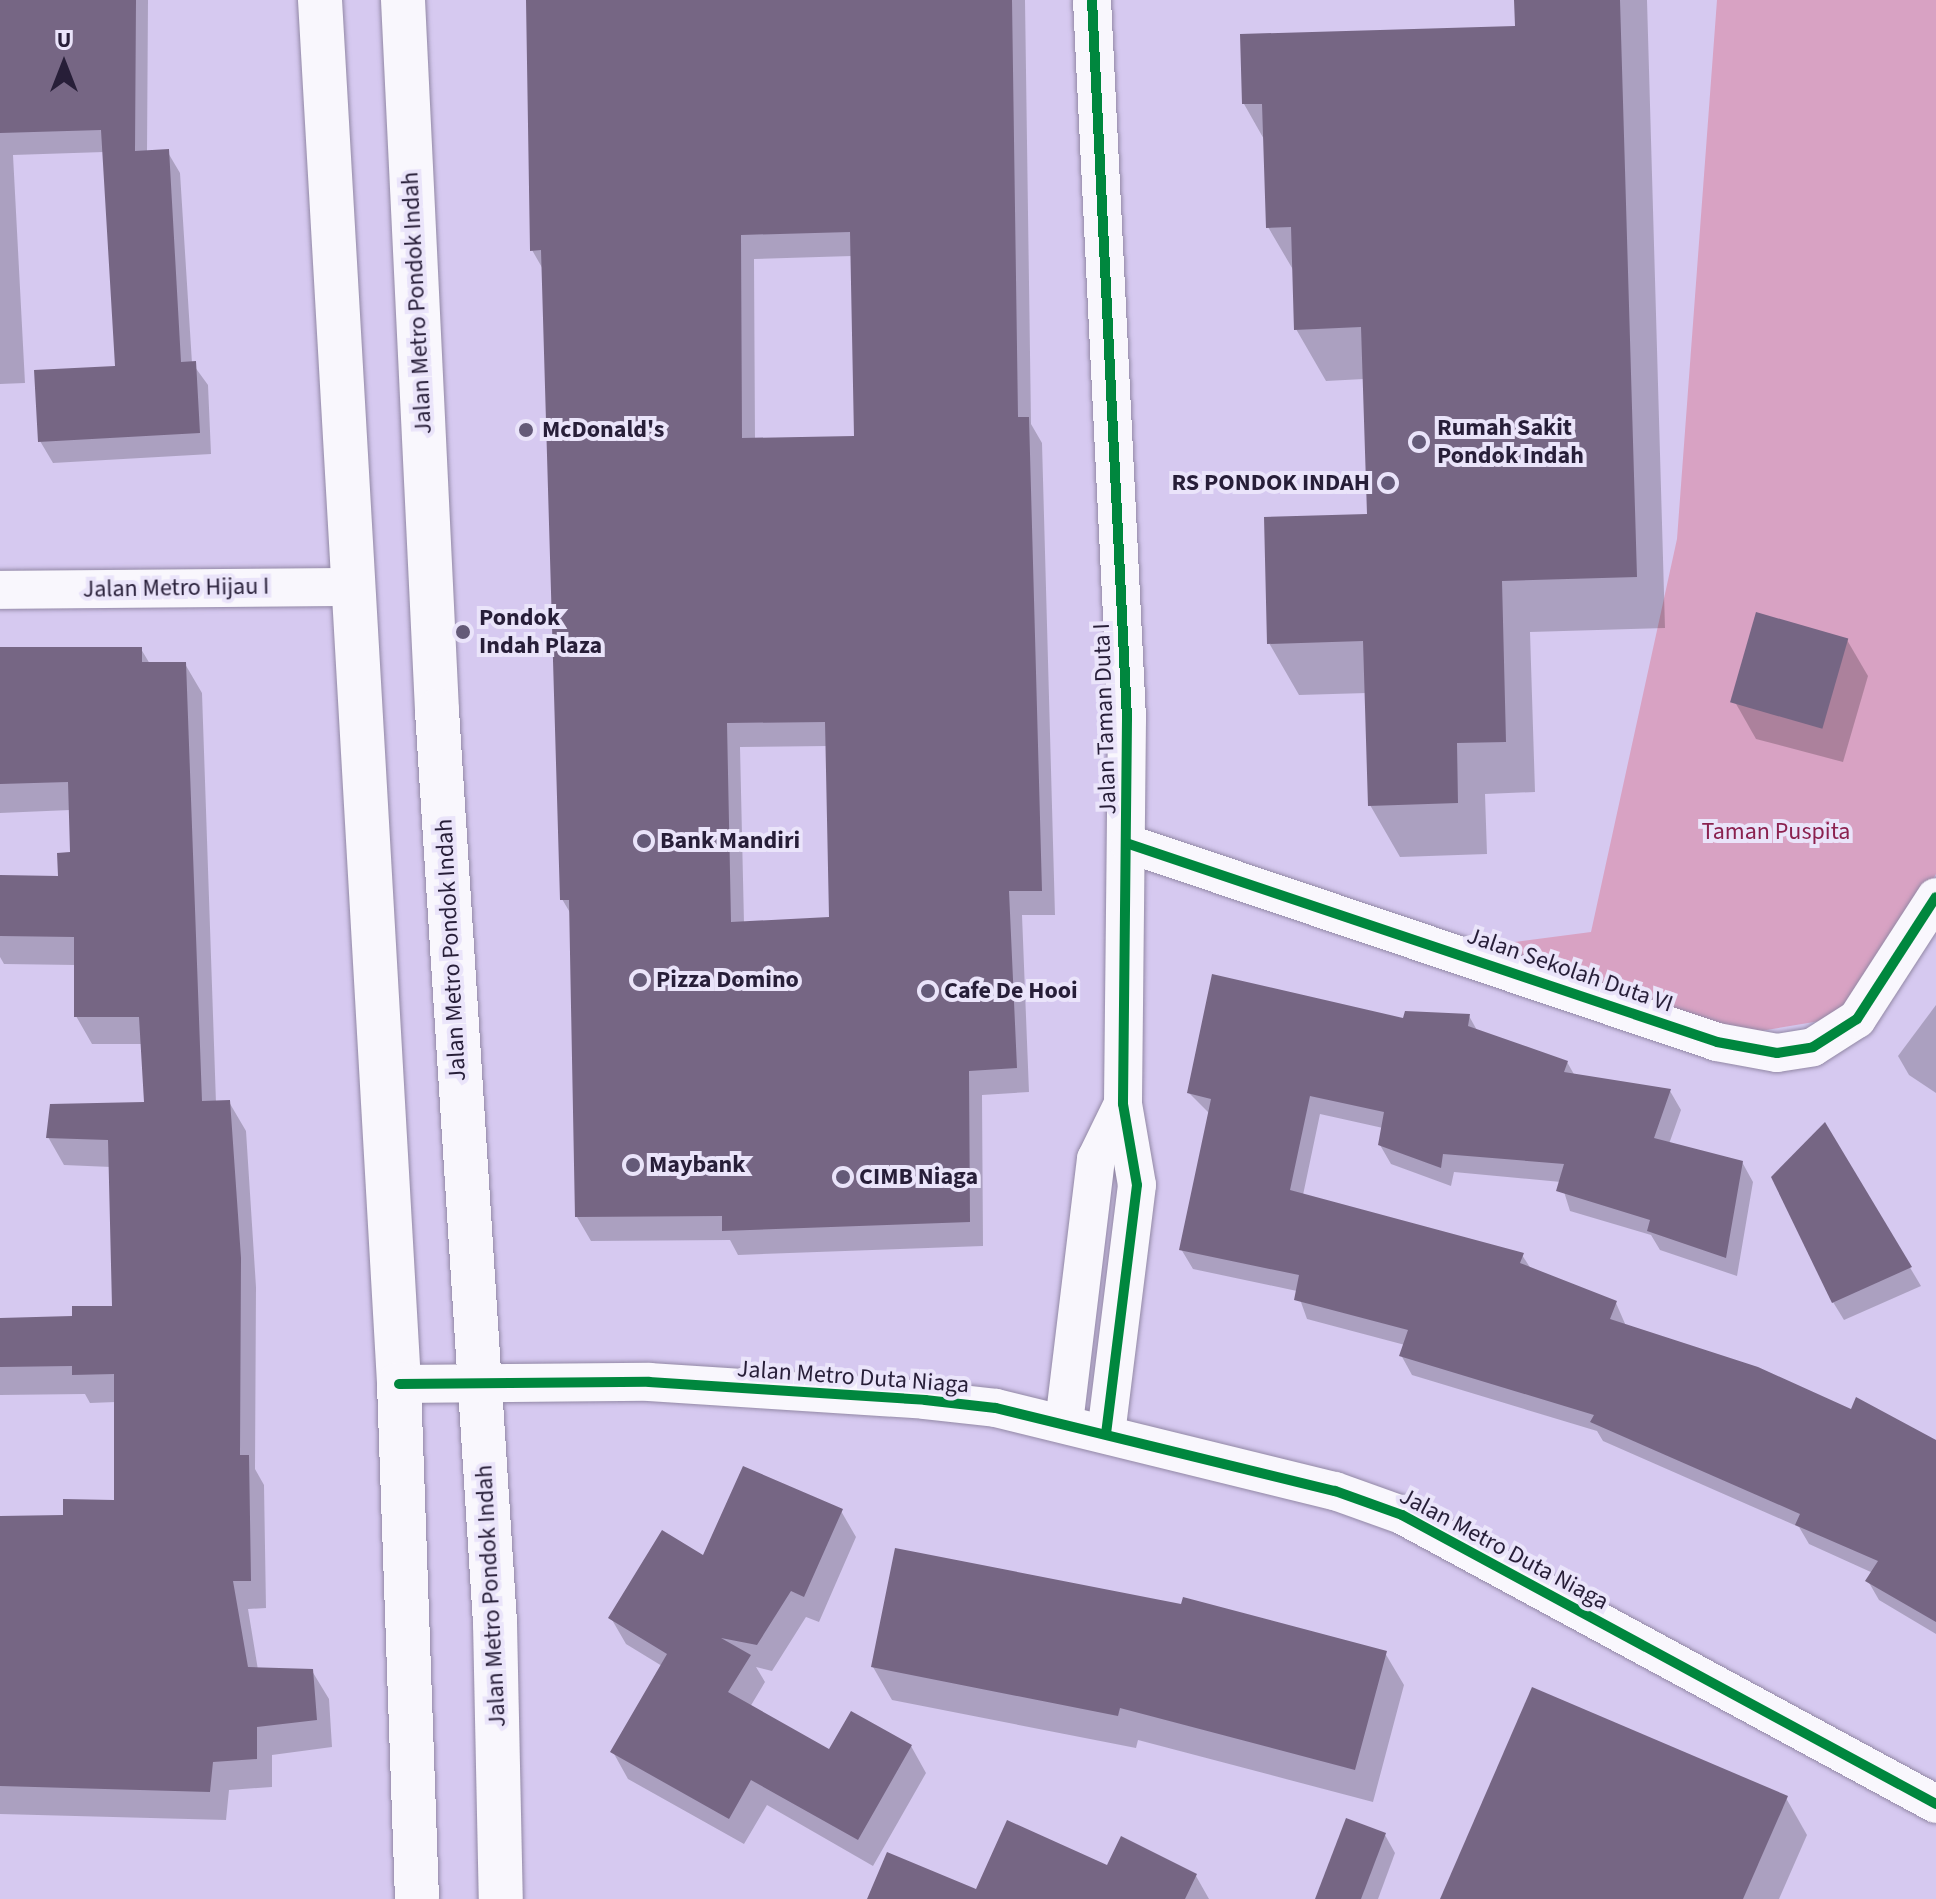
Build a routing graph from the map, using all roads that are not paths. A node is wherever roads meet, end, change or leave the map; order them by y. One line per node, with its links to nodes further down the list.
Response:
1 (320, 0): 4 (highway)
2 (403, 0): 9 (highway, Jalan Metro Pondok Indah)
3 (1092, 0): 6 (street, Jalan Taman Duta I)
4 (351, 587): 5 (street, Jalan Metro Hijau I); 10 (highway)
5 (0, 590)
6 (1129, 844): 7 (street, Jalan Sekolah Duta VI); 8 (street, Jalan Taman Duta I)
7 (1936, 897)
8 (1123, 1104): 11 (street, Jalan Taman Duta I); 12 (street, Jalan Taman Duta I)
9 (477, 1380): 10 (street, Jalan Metro Duta Niaga); 11 (street, Jalan Metro Duta Niaga); 15 (highway, Jalan Metro Pondok Indah)
10 (399, 1384): 14 (highway)
11 (1064, 1423): 12 (street, Jalan Metro Duta Niaga)
12 (1106, 1433): 13 (street, Jalan Metro Duta Niaga)
13 (1936, 1804)
14 (417, 1899)
15 (501, 1899)

